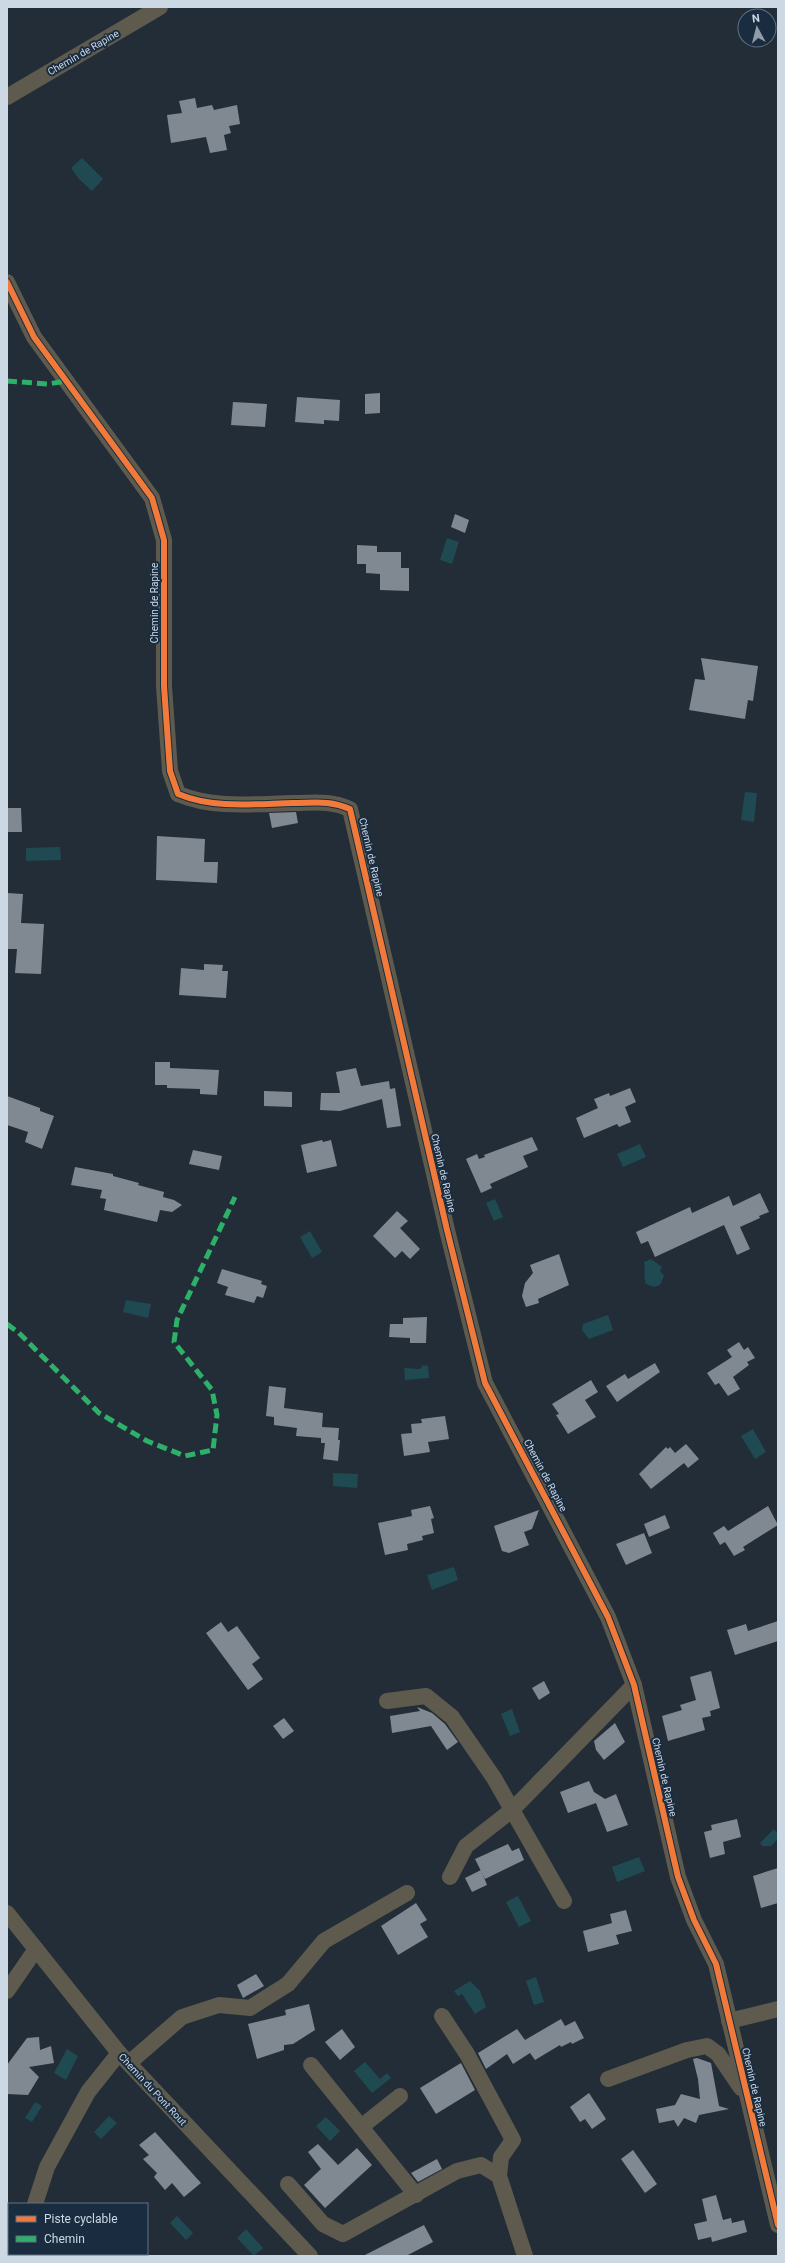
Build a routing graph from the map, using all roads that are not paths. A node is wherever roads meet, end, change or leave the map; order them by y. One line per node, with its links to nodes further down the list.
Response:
1 (160, 7): 2 (street, Chemin de Rapine)
2 (7, 97)
3 (7, 282): 4 (street, Chemin de Rapine)
4 (634, 1685): 6 (street); 15 (street, Chemin de Rapine)
5 (387, 1701): 6 (street)
6 (512, 1810): 7 (street); 9 (street)
7 (450, 1877)
8 (407, 1893): 16 (street)
9 (564, 1901)
10 (7, 1913): 11 (street, Chemin du Pont Rout)
11 (36, 1949): 12 (street); 16 (street, Chemin du Pont Rout)
12 (7, 1991)
13 (778, 2009): 15 (street)
14 (442, 2016): 22 (street)
15 (730, 2021): 20 (street, Chemin de Rapine)
16 (124, 2058): 25 (street); 27 (street, Chemin du Pont Rout)
17 (311, 2065): 21 (street)
18 (608, 2079): 20 (street)
19 (400, 2096): 21 (street)
20 (747, 2097): 26 (street, Chemin de Rapine)
21 (361, 2127): 24 (street)
22 (499, 2176): 24 (street); 28 (street)
23 (288, 2184): 24 (street)
24 (416, 2195)
25 (34, 2203)
26 (778, 2225)
27 (310, 2256)
28 (525, 2256)

